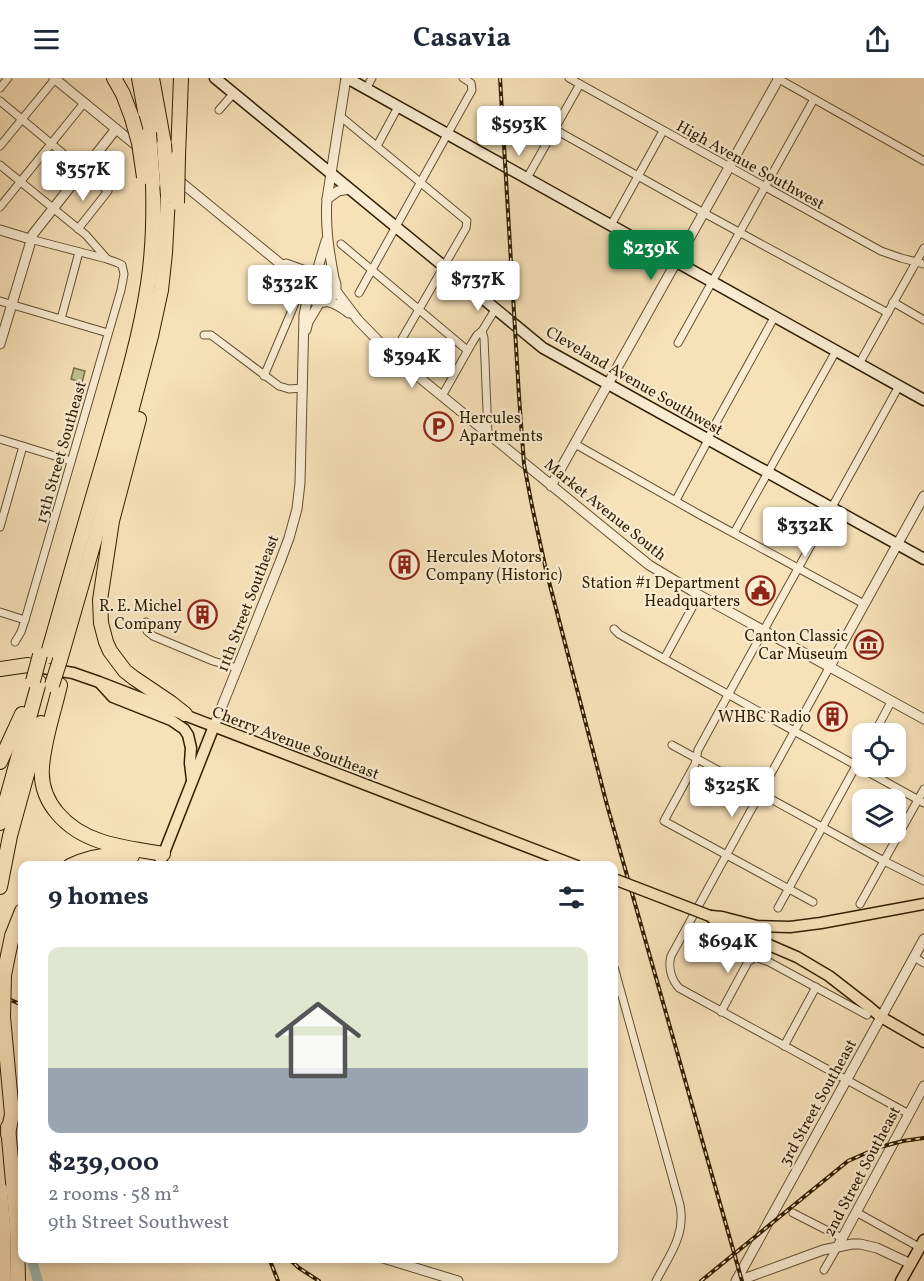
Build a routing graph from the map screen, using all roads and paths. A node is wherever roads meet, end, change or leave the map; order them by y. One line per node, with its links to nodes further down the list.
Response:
1 (8, 78): 15 (street)
2 (55, 78): 20 (street); 24 (street)
3 (114, 78): 25 (highway)
4 (134, 78): 25 (highway)
5 (139, 78): 25 (highway)
6 (152, 78): 46 (highway, bridge)
7 (181, 78): 46 (highway, bridge)
8 (215, 78): 17 (main road, Cleveland Avenue Southwest)
9 (346, 78): 16 (main road); 23 (street)
10 (372, 78): 16 (street)
11 (463, 78): 29 (street)
12 (569, 78): 14 (street, High Avenue Southwest)
13 (778, 78): 18 (street); 35 (street)
14 (580, 84): 27 (street); 28 (street, High Avenue Southwest)
15 (0, 88)
16 (366, 89): 21 (main road)
17 (233, 94): 22 (street); 37 (main road, Cleveland Avenue Southwest)
18 (814, 99): 33 (street); 43 (street)
19 (0, 101): 24 (street)
20 (84, 103): 26 (street); 30 (street)
21 (398, 107): 29 (main road); 32 (street)
22 (219, 110)
23 (340, 116): 32 (street); 37 (street)
24 (22, 119): 30 (street); 31 (street)
25 (143, 123): 40 (highway, bridge); 40 (highway, bridge)
26 (116, 129): 36 (street); 62 (street)
27 (554, 129): 38 (street); 39 (street)
28 (663, 131): 35 (street, High Avenue Southwest); 38 (street)
29 (448, 134): 39 (main road); 42 (street)
30 (51, 143): 36 (street); 41 (street)
31 (0, 146)
32 (376, 146): 42 (street)
33 (924, 161)
34 (0, 165): 41 (street)
35 (729, 167): 43 (street, High Avenue Southwest); 49 (street)
36 (83, 170): 48 (street); 52 (street)
37 (331, 173): 44 (main road, Cleveland Avenue Southwest); 45 (street)
38 (638, 176): 49 (street); 50 (street)
39 (527, 178): 50 (main road)
40 (148, 181): 95 (highway)
41 (20, 182): 47 (street); 48 (street)
42 (421, 182): 51 (street); 64 (street)
43 (765, 187): 54 (street); 63 (street, High Avenue Southwest)
44 (350, 189): 45 (street); 51 (main road, Cleveland Avenue Southwest)
45 (327, 199): 56 (street)
46 (172, 200): 95 (highway)
47 (0, 207)
48 (52, 208): 52 (street); 55 (street)
49 (704, 213): 54 (street); 61 (street)
50 (611, 225): 61 (main road)
51 (396, 226): 64 (main road, Cleveland Avenue Southwest); 65 (street)
52 (78, 229): 60 (street)
53 (0, 230): 55 (street)
54 (740, 233): 69 (street); 79 (street)
55 (30, 239): 59 (street); 76 (street)
56 (327, 239): 66 (street); 67 (street)
57 (341, 244): 65 (street)
58 (924, 248): 63 (street)
59 (79, 252): 60 (street); 81 (street)
60 (107, 259): 85 (street, 13th Street Southeast)
61 (677, 262): 69 (main road); 96 (street)
62 (281, 263): 66 (street); 68 (street)
63 (920, 263): 75 (street)
64 (444, 266): 77 (main road, Cleveland Avenue Southwest); 78 (street)
65 (371, 270): 71 (street); 78 (street)
66 (314, 272): 67 (street); 68 (street)
67 (334, 278): 70 (street)
68 (305, 281): 72 (street)
69 (713, 282): 80 (main road); 89 (street)
70 (336, 291): 74 (street); 82 (street, Market Avenue South)
71 (358, 293)
72 (303, 296): 74 (street); 87 (street, 11th Street Southeast); 94 (street)
73 (0, 301): 76 (street)
74 (323, 302): 82 (street, Market Avenue South); 87 (street, 11th Street Southeast)
75 (893, 302): 79 (street); 83 (street)
76 (11, 304): 81 (street); 88 (street)
77 (496, 308): 84 (street); 96 (main road, Cleveland Avenue Southwest)
78 (419, 310): 90 (street); 91 (street)
79 (888, 313): 93 (street)
80 (775, 316): 92 (main road); 102 (street)
81 (61, 319): 85 (street)
82 (358, 320): 99 (street, Market Avenue South)
83 (924, 320)
84 (482, 331): 91 (street); 101 (street)
85 (108, 333): 106 (street, 13th Street Southeast)
86 (204, 335): 94 (street)
87 (304, 338): 98 (street, 11th Street Southeast)
88 (1, 340)
89 (678, 343)
90 (399, 344)
91 (468, 350): 99 (street)
92 (836, 351): 93 (main road); 107 (street)
93 (860, 364): 97 (main road)
94 (264, 376): 98 (street)
95 (134, 377): 125 (highway); 125 (highway); 136 (highway)
96 (609, 384): 102 (main road, Cleveland Avenue Southwest); 104 (street)
97 (899, 386): 100 (main road); 111 (street)
98 (303, 388): 129 (street, 11th Street Southeast)
99 (442, 396): 101 (street, Market Avenue South)
100 (924, 400)
101 (488, 434): 108 (street, Market Avenue South)
102 (708, 439): 107 (main road, Cleveland Avenue Southwest); 110 (street)
103 (0, 440): 105 (street)
104 (575, 444): 108 (street); 110 (street)
105 (23, 446): 106 (street); 112 (street)
106 (71, 461): 120 (street, 13th Street Southeast)
107 (768, 472): 111 (main road, Cleveland Avenue Southwest); 113 (street)
108 (551, 486): 117 (street, Market Avenue South)
109 (924, 496): 114 (street)
110 (676, 500): 113 (street)
111 (831, 507): 114 (main road, Cleveland Avenue Southwest); 116 (street)
112 (0, 527)
113 (734, 533): 116 (street)
114 (897, 544): 115 (main road, Cleveland Avenue Southwest); 118 (street)
115 (924, 559)
116 (798, 568): 118 (street); 123 (street)
117 (699, 595): 123 (street, Market Avenue South); 126 (street)
118 (864, 604): 130 (street)
119 (0, 612): 120 (street)
120 (25, 620): 124 (street, 13th Street Southeast)
121 (146, 622): 129 (street)
122 (614, 629): 126 (street)
123 (763, 631): 130 (street, Market Avenue South); 134 (street)
124 (15, 642)
125 (53, 658): 133 (highway, bridge); 133 (highway, bridge)
126 (664, 659): 134 (street)
127 (0, 663): 128 (main road, Cherry Avenue Southeast)
128 (28, 665): 131 (highway); 132 (main road, Cherry Avenue Southeast)
129 (237, 668): 139 (street, 11th Street Southeast)
130 (829, 668): 135 (street, Market Avenue South); 140 (street)
131 (0, 669)
132 (99, 682): 136 (main road, Cherry Avenue Southeast); 147 (main road)
133 (46, 683): 143 (highway); 151 (highway); 155 (highway); 160 (highway)
134 (728, 694): 140 (street); 142 (street)
135 (891, 702): 137 (street, Market Avenue South); 138 (street)
136 (185, 714): 139 (main road, Cherry Avenue Southeast)
137 (924, 719)
138 (880, 723)
139 (214, 726): 147 (main road, 11th Street Southeast); 156 (main road, Cherry Avenue Southeast)
140 (794, 731): 144 (street); 149 (street)
141 (672, 746): 142 (street)
142 (696, 759): 149 (street); 153 (street)
143 (0, 762)
144 (852, 764)
145 (852, 773): 152 (street)
146 (876, 777): 150 (street)
147 (192, 780): 155 (main road, 11th Street Southeast)
148 (924, 789): 150 (street)
149 (760, 793): 152 (street); 153 (street)
150 (921, 801): 157 (street)
151 (0, 823)
152 (822, 828): 157 (street); 161 (street)
153 (726, 855): 161 (street); 173 (street)
154 (83, 861): 155 (highway)
155 (160, 861)
156 (564, 861)
157 (884, 861): 159 (street); 163 (street)
158 (618, 881): 166 (main road, bridge)
159 (924, 881)
160 (0, 887)
161 (788, 889): 162 (street); 165 (street)
162 (813, 902)
163 (860, 904)
164 (924, 904): 166 (main road)
165 (778, 908)
166 (710, 916): 175 (main road)
167 (18, 921): 182 (highway, bridge)
168 (924, 939): 169 (street, 3rd Street Southeast)
169 (914, 957): 170 (street); 175 (street, 3rd Street Southeast)
170 (924, 963)
171 (618, 981): 196 (street)
172 (816, 987): 173 (street); 174 (street); 177 (street)
173 (721, 1012): 177 (street)
174 (867, 1015)
175 (881, 1017): 176 (main road); 179 (street, 3rd Street Southeast)
176 (924, 1042)
177 (784, 1046): 179 (street)
178 (0, 1060): 182 (highway)
179 (846, 1080): 181 (street); 197 (street, 3rd Street Southeast)
180 (924, 1086): 181 (street, 2nd Street Southeast)
181 (909, 1114): 184 (street, 2nd Street Southeast)
182 (8, 1134): 194 (highway, bridge)
183 (0, 1189): 193 (highway, bridge)
184 (856, 1212): 187 (street, 2nd Street Southeast); 188 (street)
185 (793, 1213): 187 (street)
186 (18, 1218): 191 (street, bridge)
187 (840, 1242): 190 (street); 192 (street, 2nd Street Southeast); 197 (street)
188 (922, 1244): 190 (main road)
189 (399, 1263): 195 (street)
190 (911, 1264): 198 (main road)
191 (0, 1265)
192 (824, 1270)
193 (4, 1281)
194 (18, 1281)
195 (458, 1281)
196 (656, 1281)
197 (737, 1281)
198 (902, 1281)

